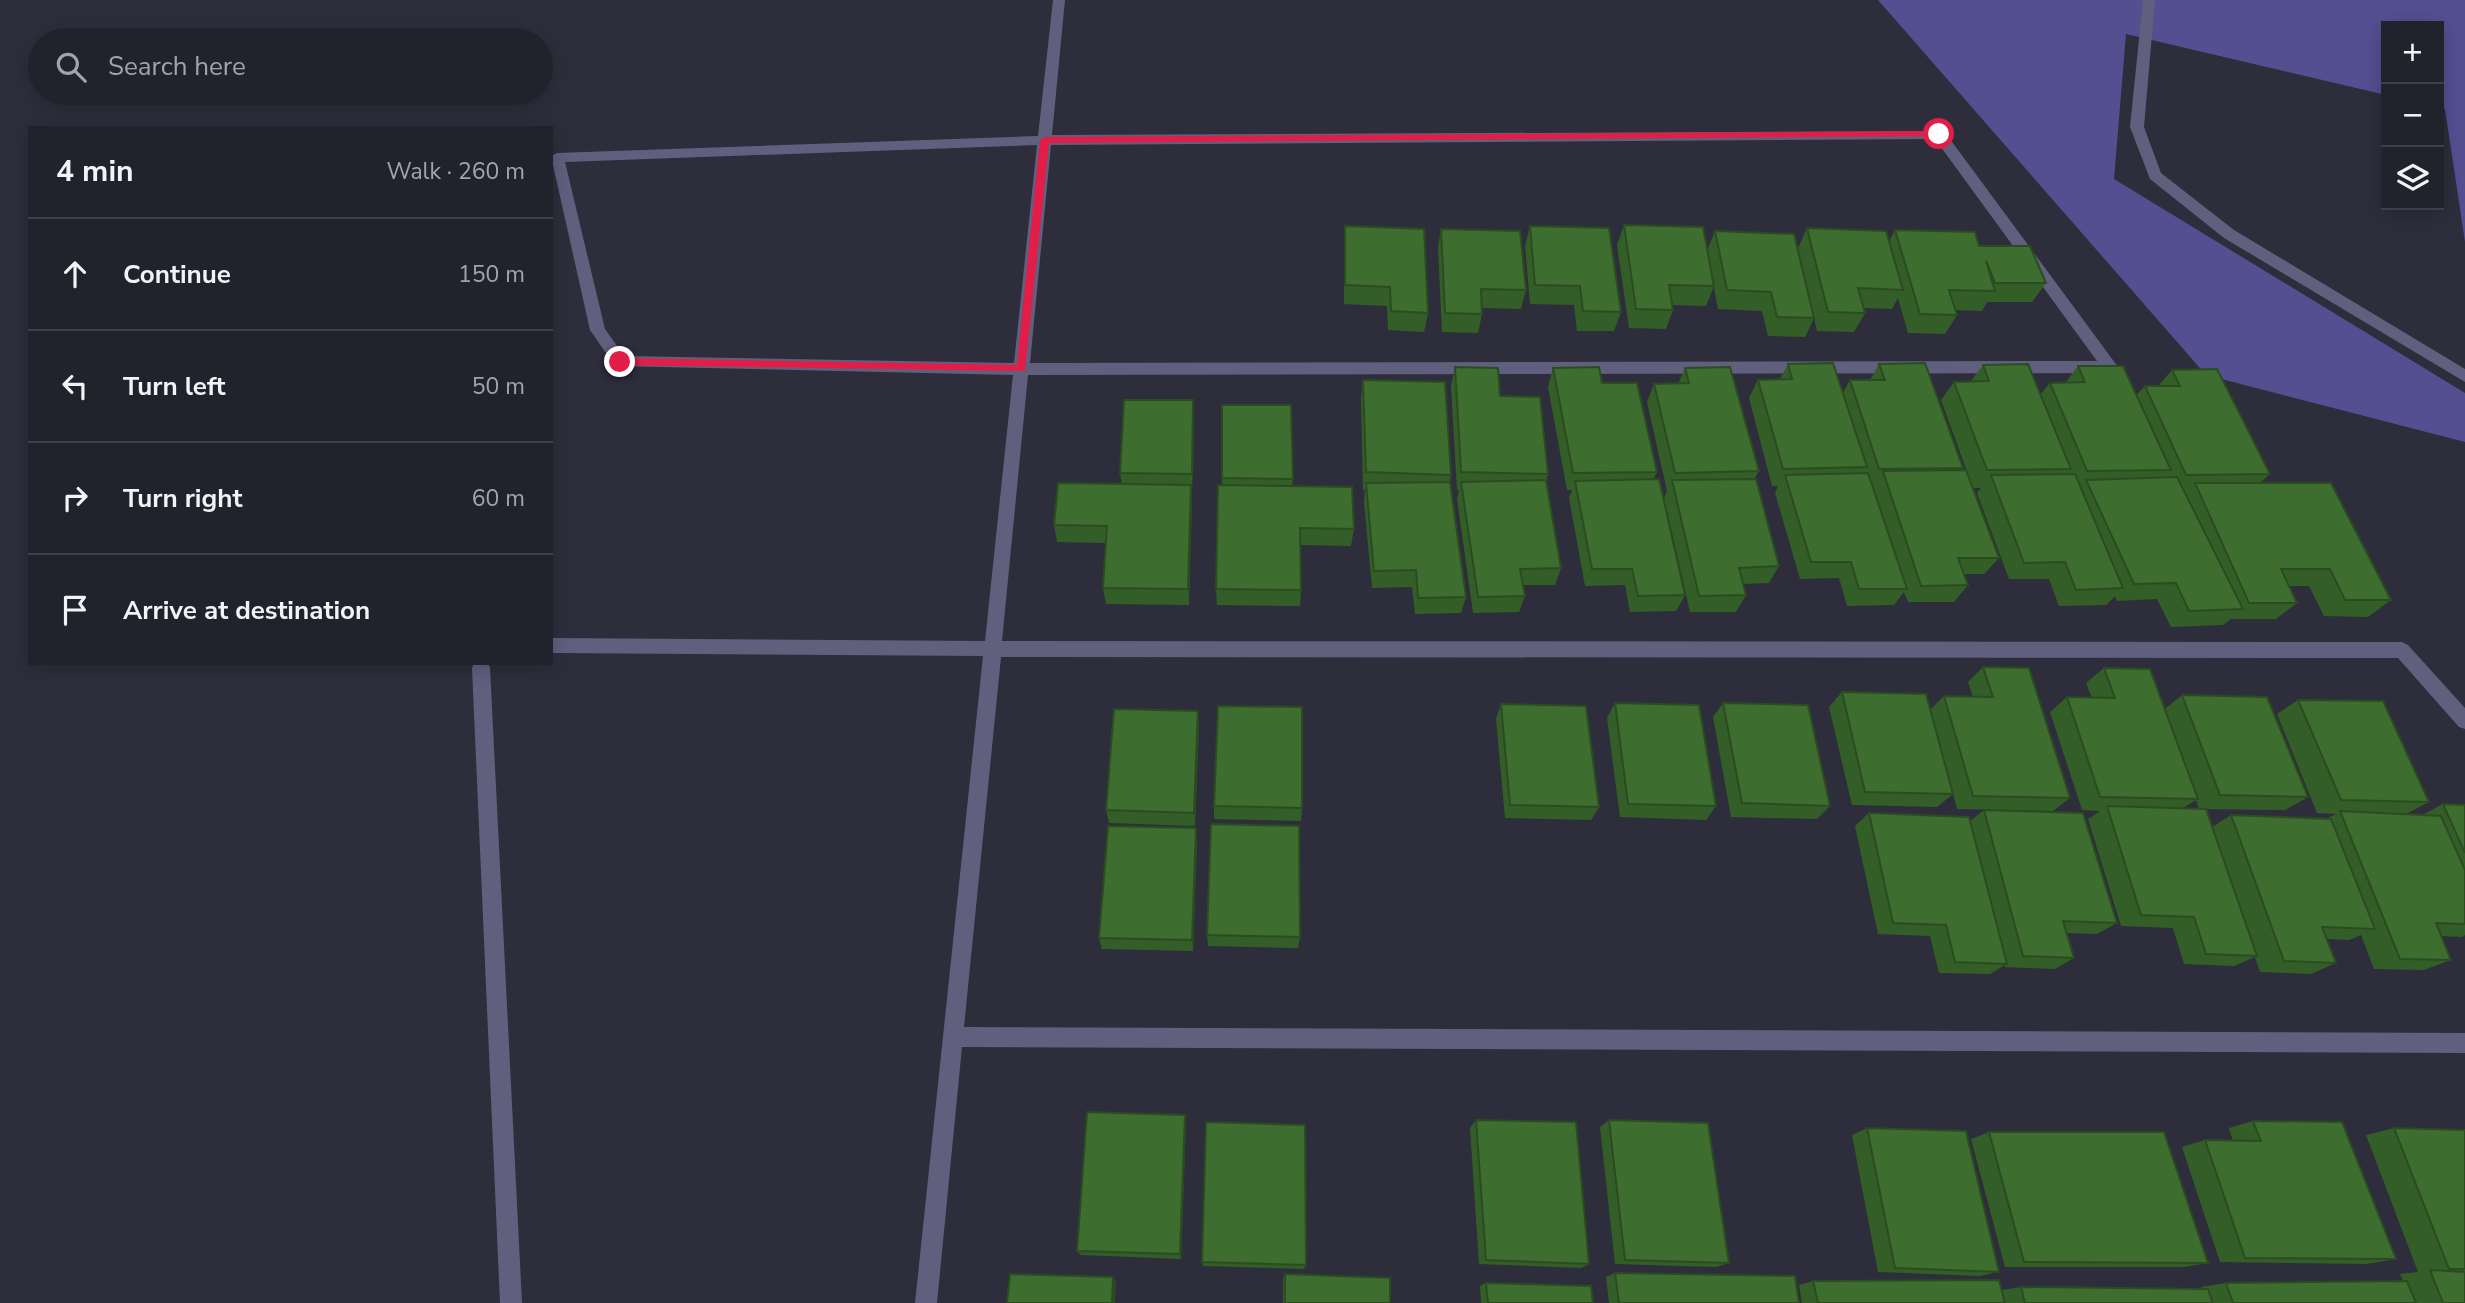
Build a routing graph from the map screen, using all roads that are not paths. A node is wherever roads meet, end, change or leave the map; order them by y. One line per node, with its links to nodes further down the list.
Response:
1 (1059, 0): 3 (street)
2 (2149, 0): 5 (street)
3 (1045, 140): 4 (street); 4 (street); 4 (street)
4 (1021, 369): 7 (street)
5 (2465, 376)
6 (554, 645): 7 (street)
7 (993, 649): 9 (street); 10 (street)
8 (481, 667): 12 (street)
9 (2465, 721)
10 (953, 1037): 11 (street); 13 (street)
11 (2465, 1043)
12 (511, 1303)
13 (926, 1303)

